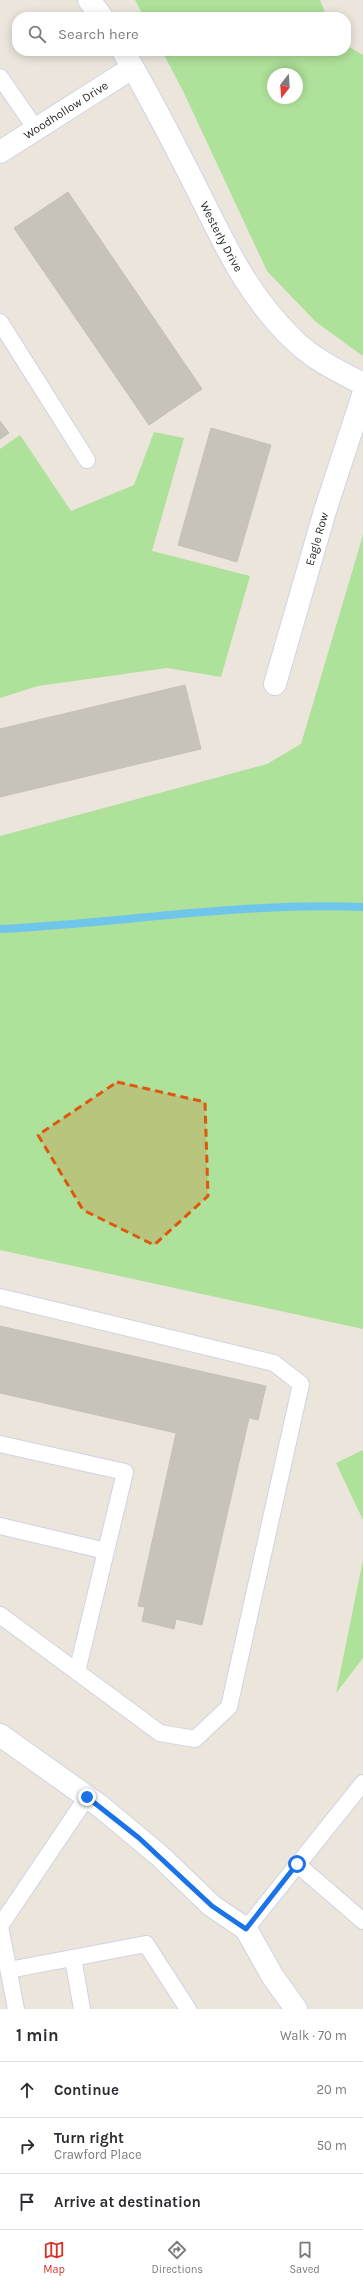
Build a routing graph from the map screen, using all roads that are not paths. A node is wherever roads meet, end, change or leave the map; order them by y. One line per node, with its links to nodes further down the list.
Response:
1 (89, 0): 2 (street)
2 (98, 12)
3 (128, 59): 5 (street, Woodhollow Drive); 8 (street, Westerly Drive)
4 (0, 77): 5 (lane)
5 (36, 129): 6 (street, Woodhollow Drive)
6 (0, 152)
7 (0, 322): 10 (lane)
8 (363, 384)
9 (363, 395): 11 (street, Eagle Row)
10 (87, 460)
11 (275, 684)
12 (0, 1297): 17 (lane)
13 (0, 1444): 15 (lane)
14 (0, 1526): 15 (lane)
15 (106, 1551): 17 (lane)
16 (0, 1615): 17 (lane)
17 (77, 1672)
18 (0, 1735): 20 (street)
19 (363, 1782): 21 (lane)
20 (87, 1797): 23 (street); 25 (lane)
21 (297, 1864): 22 (lane); 23 (lane)
22 (363, 1921)
23 (246, 1929): 29 (street)
24 (73, 1958): 25 (lane); 27 (lane); 28 (lane)
25 (9, 1970): 26 (lane)
26 (16, 2009)
27 (82, 2009)
28 (188, 2009)
29 (296, 2009)

